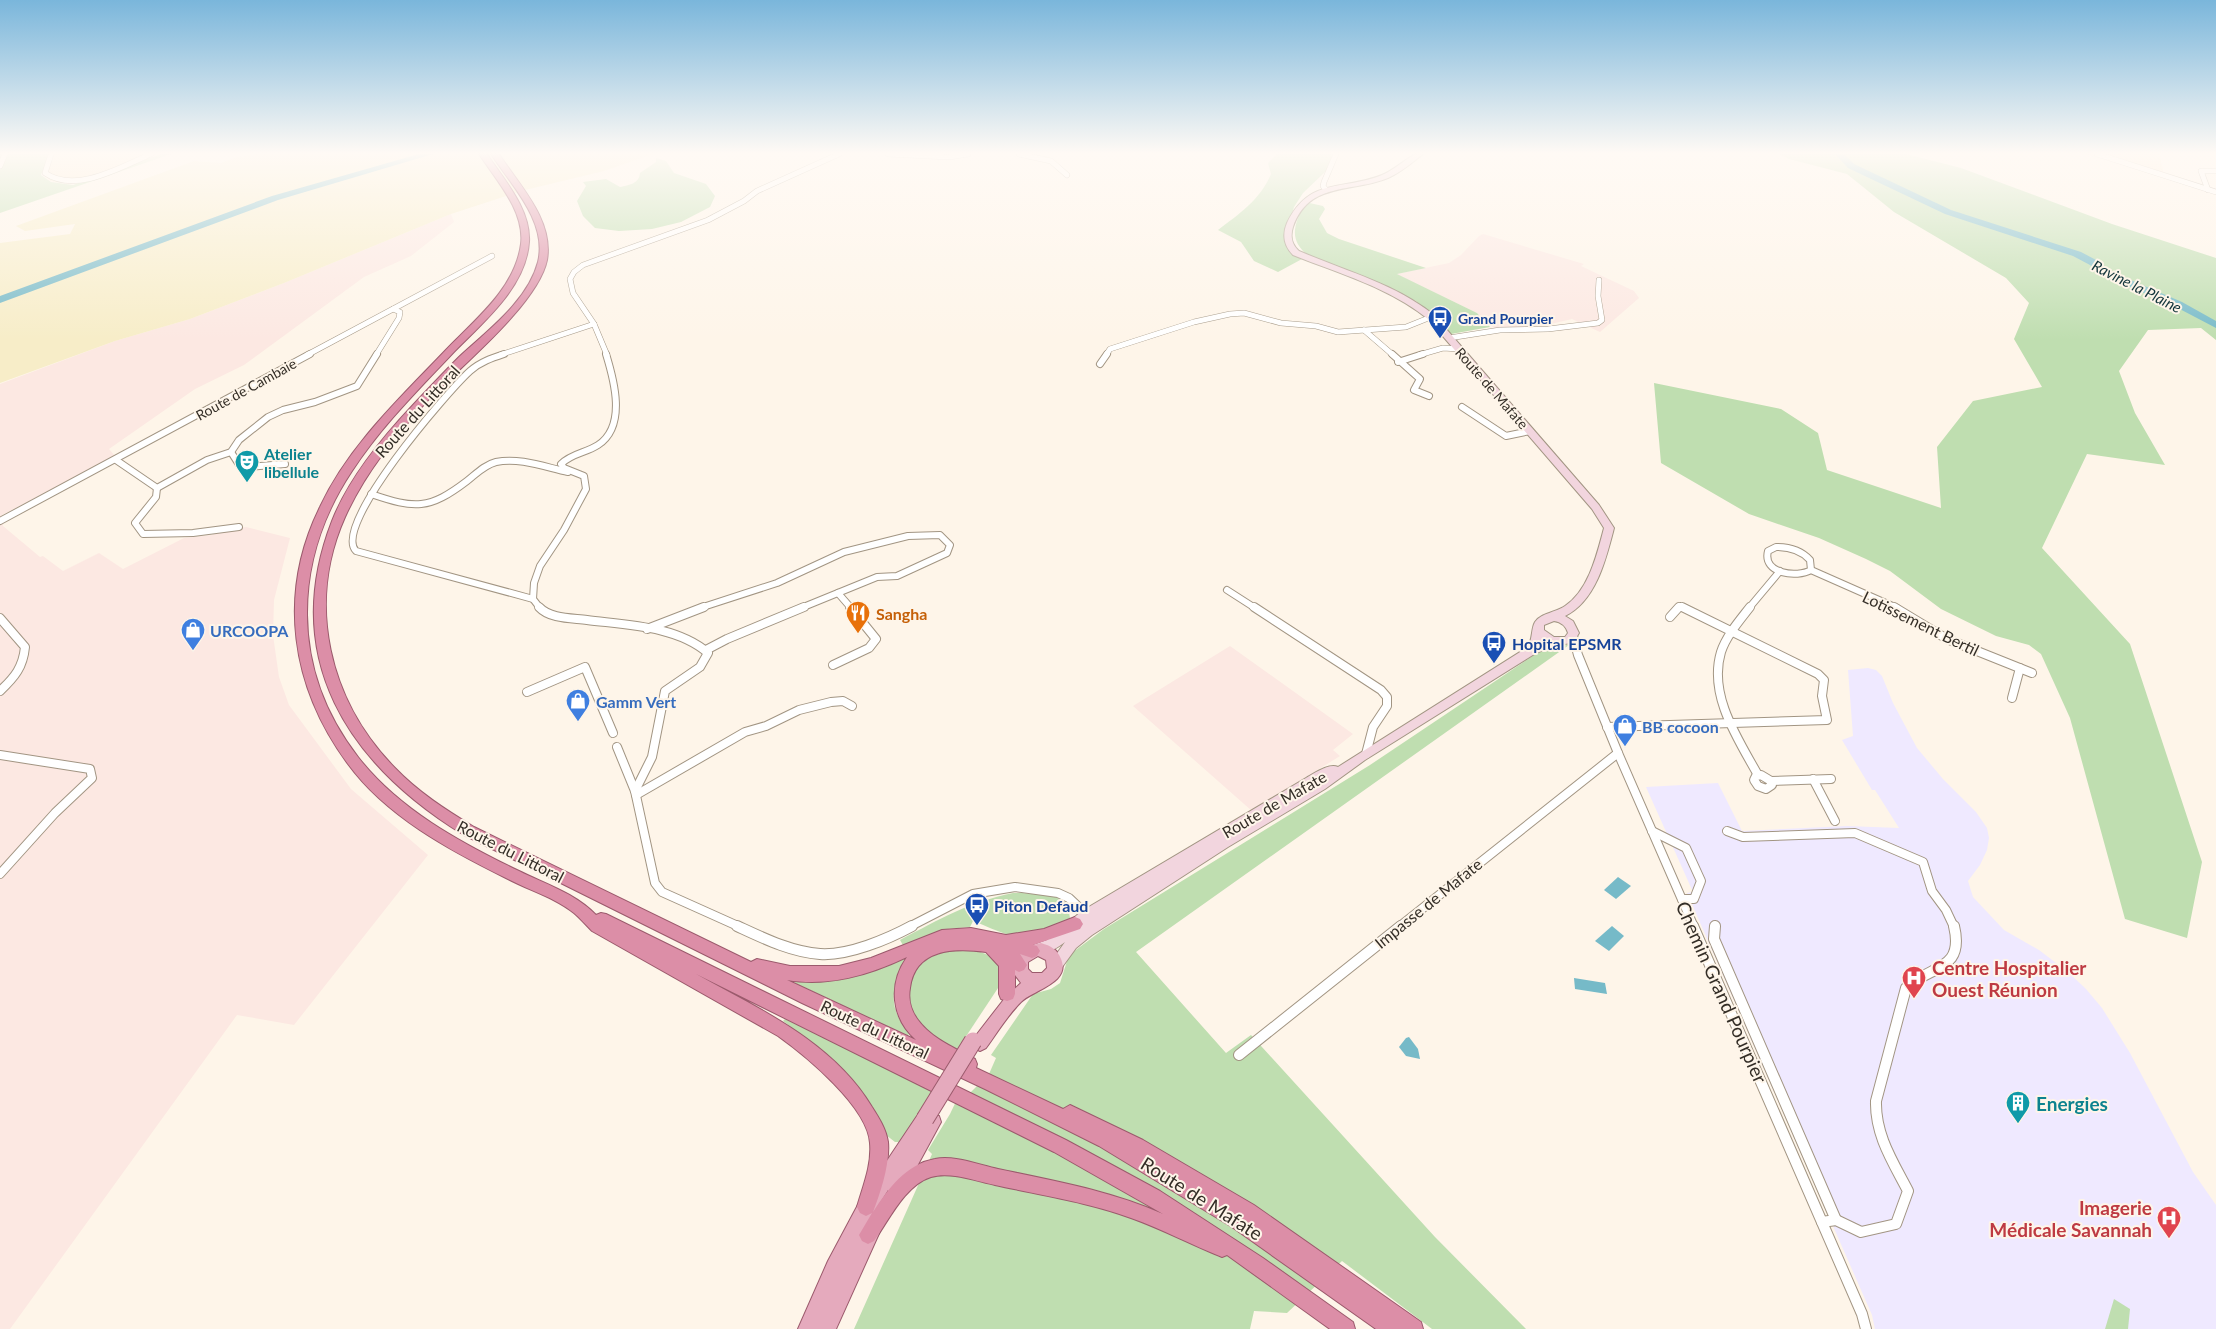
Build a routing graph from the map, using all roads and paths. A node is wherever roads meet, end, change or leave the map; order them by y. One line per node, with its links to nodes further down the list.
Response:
1 (523, 216): 63 (highway, Route du Littoral)
2 (531, 216): 68 (highway, Route du Littoral)
3 (716, 216): 9 (street)
4 (1294, 216): 8 (main road, Route de Mafate)
5 (492, 256): 7 (street, Route de Cambaie)
6 (1599, 280): 11 (street)
7 (393, 309): 18 (street); 19 (street, Route de Cambaie)
8 (1431, 317): 10 (street); 11 (main road, Route de Mafate)
9 (594, 324): 21 (street); 23 (street)
10 (1364, 330): 13 (street); 14 (street)
11 (1449, 338): 12 (main road, Route de Mafate)
12 (1459, 349): 13 (street); 17 (main road, Route de Mafate)
13 (1398, 362): 15 (street)
14 (1100, 364)
15 (1429, 396)
16 (1462, 407): 17 (street)
17 (1530, 432): 31 (main road, Route de Mafate)
18 (232, 452): 20 (street); 22 (street)
19 (116, 460): 22 (street); 24 (street, Route de Cambaie)
20 (285, 464)
21 (584, 476): 23 (street); 30 (street)
22 (157, 488): 25 (street)
23 (371, 494): 30 (street)
24 (0, 521)
25 (239, 527)
26 (1811, 570): 27 (street); 27 (street); 42 (street, Lotissement Bertil)
27 (1780, 571): 37 (street)
28 (1227, 590): 54 (street)
29 (838, 593): 35 (street); 39 (street); 41 (street)
30 (533, 599): 35 (street)
31 (1573, 606): 32 (main road, Route de Mafate); 38 (main road)
32 (1553, 617): 36 (main road, Route de Mafate); 38 (main road)
33 (1670, 617): 37 (street)
34 (0, 618): 44 (street)
35 (647, 629): 39 (street)
36 (1539, 630): 38 (main road); 40 (main road)
37 (1733, 632): 48 (street); 48 (street)
38 (1565, 636): 40 (main road, Route de Mafate); 49 (street, Chemin Grand Pourpier)
39 (706, 650): 57 (street)
40 (1532, 650): 54 (main road, Route de Mafate)
41 (833, 665)
42 (2020, 668): 43 (street, Lotissement Bertil); 46 (street)
43 (2032, 673)
44 (0, 691)
45 (527, 692): 50 (street)
46 (2012, 698)
47 (852, 706): 57 (street)
48 (1730, 722): 49 (street); 56 (street)
49 (1607, 727): 52 (street, Chemin Grand Pourpier)
50 (613, 733)
51 (617, 747): 57 (street)
52 (1618, 753): 59 (street, Chemin Grand Pourpier); 74 (street, Impasse de Mafate)
53 (0, 755): 61 (street)
54 (1363, 756): 64 (main road, Route de Mafate)
55 (1831, 779): 56 (street)
56 (1813, 780): 58 (street)
57 (636, 793): 64 (street)
58 (1835, 821)
59 (1652, 831): 62 (street, Chemin Grand Pourpier); 62 (street)
60 (1727, 831): 81 (street)
61 (0, 874)
62 (1682, 899): 77 (street, Chemin Grand Pourpier)
63 (579, 908): 80 (highway); 84 (highway, Route du Littoral)
64 (1083, 923): 66 (highway); 67 (main road, Route de Mafate); 69 (main road, Route de Mafate)
65 (1715, 926): 76 (street)
66 (989, 942): 67 (highway); 68 (highway); 70 (highway); 72 (highway); 89 (highway)
67 (1035, 950): 69 (main road); 70 (main road)
68 (720, 953): 75 (highway, Route du Littoral)
69 (1055, 966): 71 (main road)
70 (1020, 968): 71 (main road); 72 (main road)
71 (1043, 980): 73 (main road)
72 (1007, 994): 73 (main road)
73 (977, 1042): 78 (main road)
74 (1239, 1055)
75 (999, 1086): 88 (highway, Route de Mafate)
76 (1798, 1134): 77 (street); 81 (street)
77 (1784, 1136): 82 (street, Chemin Grand Pourpier)
78 (915, 1144): 79 (main road); 80 (main road); 83 (main road)
79 (933, 1168): 83 (highway); 84 (highway)
80 (866, 1207): 85 (main road)
81 (1836, 1220): 82 (street)
82 (1822, 1222): 90 (street, Chemin Grand Pourpier)
83 (868, 1235): 86 (main road)
84 (1257, 1264): 87 (highway, Route de Mafate)
85 (807, 1329)
86 (826, 1329)
87 (1346, 1329)
88 (1392, 1329)
89 (1414, 1329)
90 (1866, 1329)

